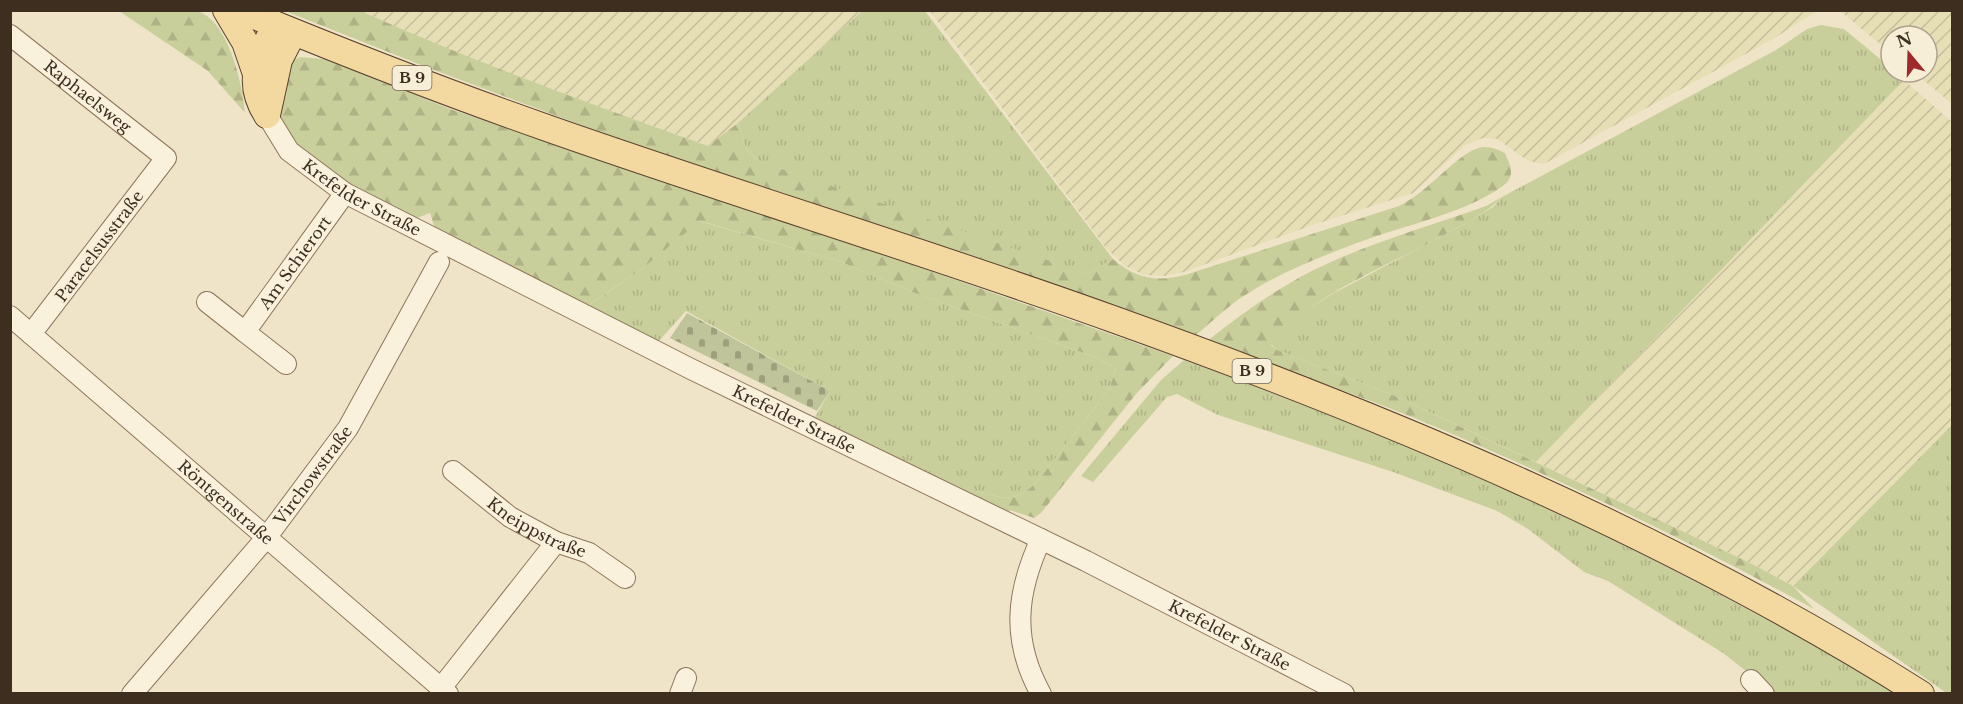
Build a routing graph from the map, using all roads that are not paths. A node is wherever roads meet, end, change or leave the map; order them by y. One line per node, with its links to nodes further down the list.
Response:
1 (226, 10): 5 (main road)
2 (240, 10): 3 (main road, B 9)
3 (285, 29): 5 (main road); 6 (main road); 24 (main road, B 9)
4 (10, 35): 7 (street, Raphaelsweg)
5 (255, 71): 6 (main road)
6 (267, 115): 8 (street, Krefelder Straße)
7 (166, 158): 13 (street, Paracelsusstraße)
8 (345, 193): 12 (street, Am Schierort); 17 (street, Krefelder Straße)
9 (439, 262): 16 (street, Virchowstraße)
10 (207, 302): 12 (street)
11 (10, 316): 13 (street, Röntgenstraße)
12 (245, 332): 14 (street)
13 (31, 334): 16 (street, Röntgenstraße)
14 (286, 364)
15 (453, 471): 18 (street, Kneippstraße)
16 (266, 538): 20 (street, Röntgenstraße); 21 (street, Virchowstraße)
17 (1041, 539): 22 (street); 23 (street, Krefelder Straße)
18 (556, 542): 19 (street, Kneippstraße); 20 (street, Röntgenstraße)
19 (625, 578)
20 (444, 691)
21 (132, 693)
22 (1041, 693)
23 (1344, 693)
24 (1921, 693)

